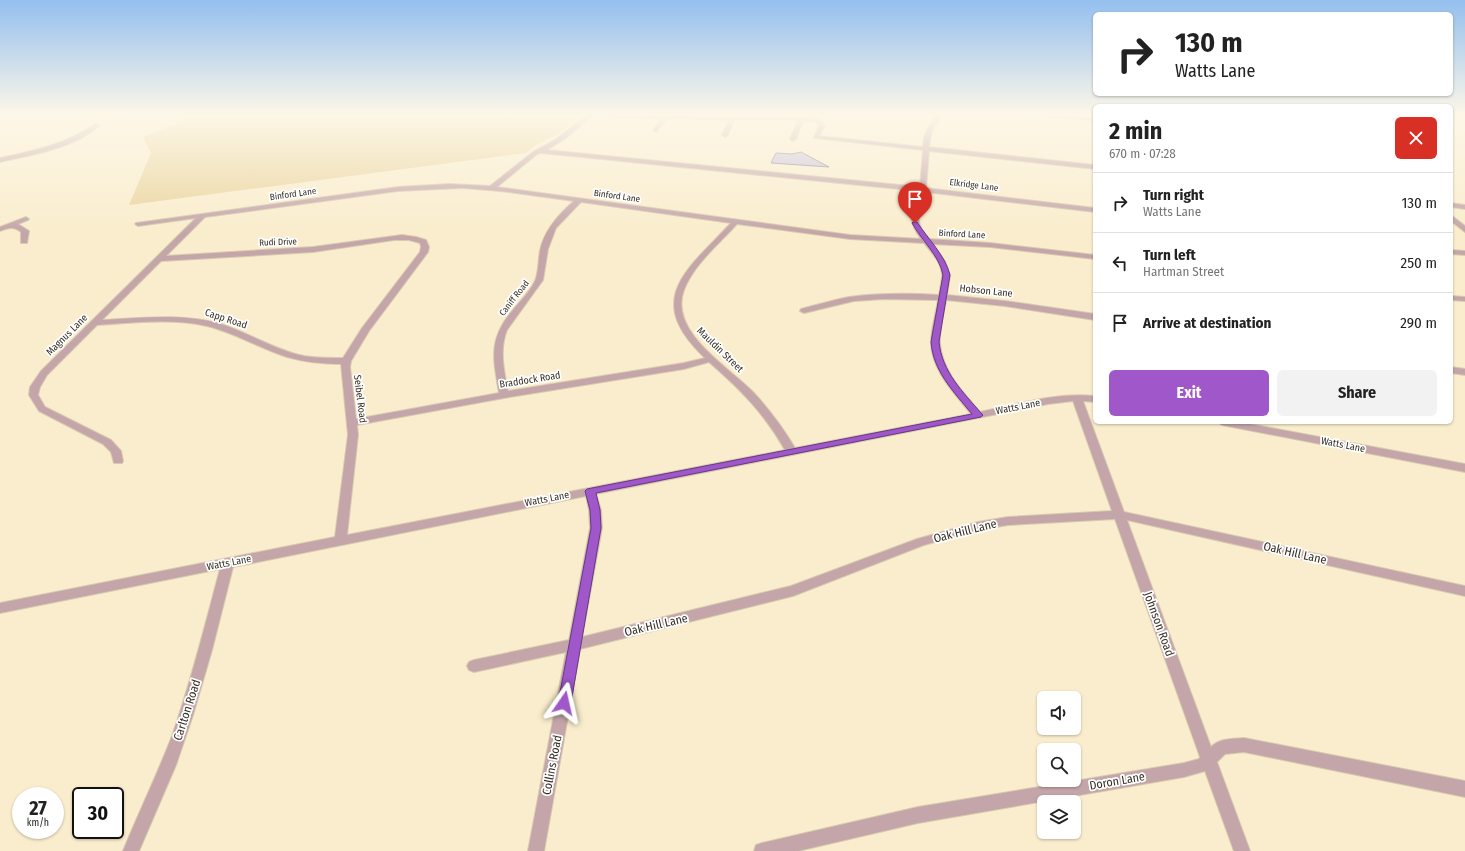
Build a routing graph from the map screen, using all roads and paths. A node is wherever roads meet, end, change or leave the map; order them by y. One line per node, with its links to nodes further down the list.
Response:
1 (19, 155): 6 (street)
2 (533, 155): 8 (street)
3 (580, 155): 9 (street, Elkridge Lane)
4 (926, 155): 9 (street)
5 (986, 155): 7 (street)
6 (0, 160)
7 (1093, 167)
8 (492, 188): 10 (street, Binford Lane); 14 (street, Binford Lane)
9 (922, 189): 13 (street, Elkridge Lane); 23 (street)
10 (579, 200): 17 (street, Binford Lane); 38 (street, Caniff Road)
11 (1453, 205): 12 (street)
12 (1465, 207)
13 (1093, 210)
14 (203, 215): 18 (street, Binford Lane); 27 (street, Magnus Lane)
15 (26, 219): 19 (street)
16 (1453, 219): 21 (street)
17 (736, 221): 23 (street, Binford Lane); 34 (street, Mauldin Street)
18 (138, 224)
19 (10, 225): 20 (street); 22 (street)
20 (0, 229)
21 (1465, 230)
22 (24, 240)
23 (928, 241): 26 (street, Binford Lane); 28 (street)
24 (1453, 252): 25 (street)
25 (1465, 253)
26 (1093, 257)
27 (160, 259): 33 (street, Magnus Lane); 35 (street, Rudi Drive)
28 (943, 298): 31 (street, Hobson Lane); 32 (street, Hobson Lane); 41 (street)
29 (1453, 298): 30 (street)
30 (1465, 299)
31 (804, 311)
32 (1093, 317)
33 (95, 323): 35 (street, Capp Road); 45 (street, Magnus Lane)
34 (712, 359): 38 (street, Braddock Road); 44 (street, Mauldin Street)
35 (346, 361): 42 (street, Seibel Road)
36 (1453, 370): 37 (street)
37 (1465, 372)
38 (504, 395): 42 (street, Braddock Road)
39 (1076, 398): 40 (street, Watts Lane); 41 (street, Watts Lane); 48 (street, Johnson Road)
40 (1093, 399)
41 (978, 415): 44 (street, Watts Lane)
42 (352, 423): 49 (street, Seibel Road)
43 (1239, 424): 46 (street, Watts Lane)
44 (792, 452): 47 (street, Watts Lane)
45 (118, 461)
46 (1465, 468)
47 (590, 491): 49 (street, Watts Lane); 53 (street, Collins Road)
48 (1120, 515): 51 (street, Oak Hill Lane); 53 (street, Oak Hill Lane); 55 (street, Johnson Road)
49 (341, 540): 50 (street, Watts Lane)
50 (228, 563): 52 (street, Watts Lane); 57 (street, Carlton Road)
51 (1465, 591)
52 (0, 608)
53 (576, 644): 54 (street, Oak Hill Lane); 58 (street, Collins Road)
54 (474, 666)
55 (1209, 758): 56 (street, Doron Lane); 59 (street, Doron Lane); 60 (street, Johnson Road)
56 (1465, 789)
57 (131, 851)
58 (536, 851)
59 (762, 851)
60 (1242, 851)

